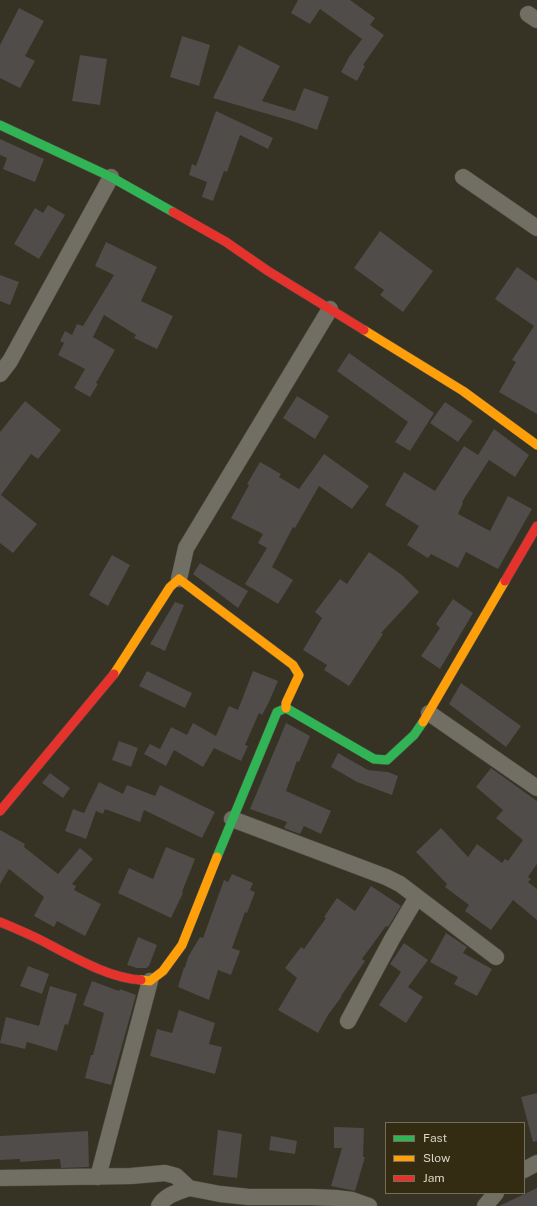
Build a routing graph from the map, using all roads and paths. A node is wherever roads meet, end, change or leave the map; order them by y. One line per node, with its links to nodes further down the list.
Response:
1 (0, 125): 2 (street)
2 (112, 177): 5 (street); 6 (street)
3 (463, 177): 4 (street)
4 (537, 228)
5 (330, 309): 7 (street); 9 (street)
6 (0, 374)
7 (537, 445)
8 (537, 526): 11 (street)
9 (179, 579): 10 (street); 13 (street)
10 (286, 708): 11 (street); 14 (street)
11 (429, 713): 12 (street)
12 (537, 788)
13 (0, 811)
14 (232, 819): 15 (street); 18 (street)
15 (417, 896): 17 (street); 19 (street)
16 (0, 922): 18 (street)
17 (496, 957)
18 (150, 981): 22 (street)
19 (348, 1021)
20 (537, 1163): 21 (street)
21 (525, 1169)
22 (98, 1177): 23 (street); 24 (street)
23 (0, 1178)
24 (189, 1188): 26 (street); 27 (street)
25 (495, 1194): 29 (street)
26 (311, 1201): 28 (street)
27 (159, 1206)
28 (368, 1206)
29 (485, 1206)

